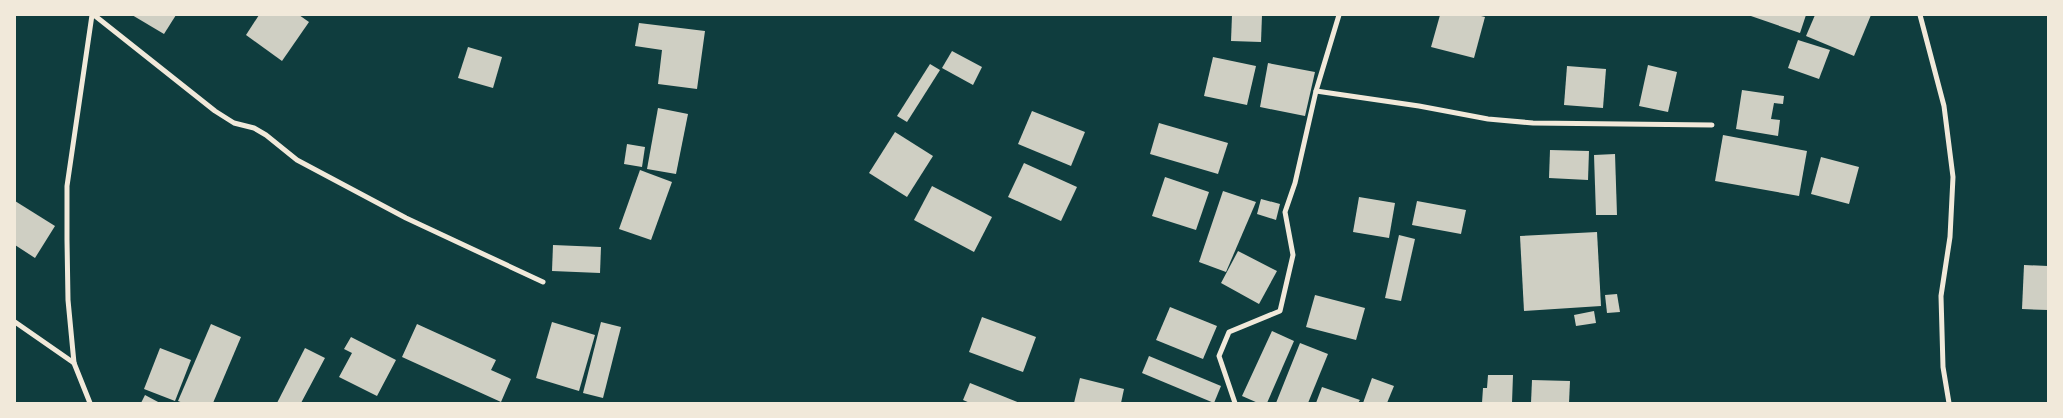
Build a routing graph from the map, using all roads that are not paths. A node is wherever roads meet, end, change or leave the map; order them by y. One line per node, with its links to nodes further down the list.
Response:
1 (93, 15): 6 (street); 8 (street)
2 (1338, 15): 4 (street)
3 (1920, 15): 11 (street)
4 (1316, 91): 5 (street); 10 (street)
5 (1712, 125)
6 (543, 282)
7 (15, 322): 8 (street)
8 (74, 363): 9 (street)
9 (90, 403)
10 (1235, 403)
11 (1949, 403)

